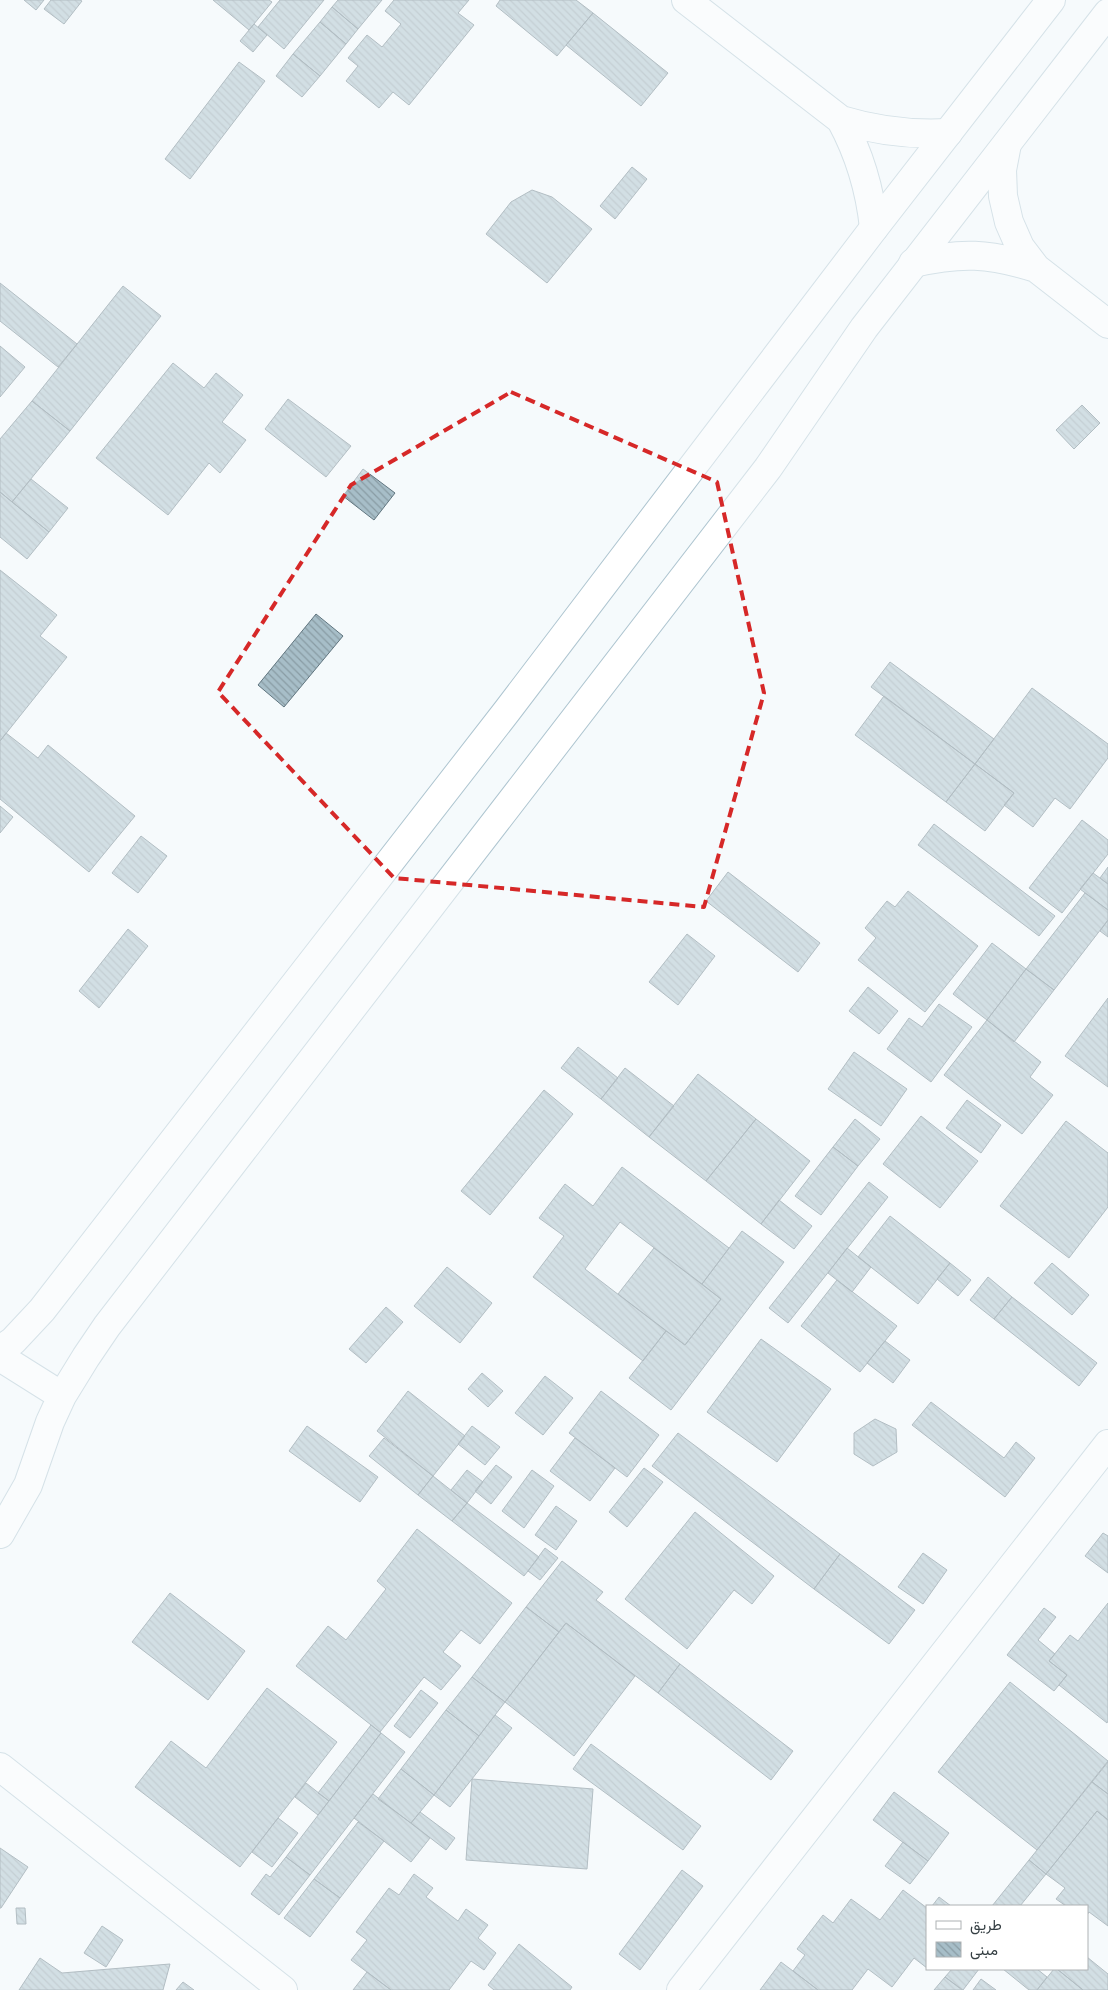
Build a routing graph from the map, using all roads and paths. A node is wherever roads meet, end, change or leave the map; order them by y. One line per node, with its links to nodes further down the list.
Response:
1 (686, 0): 4 (main road)
2 (1051, 0): 5 (main road)
3 (1108, 13): 6 (main road)
4 (841, 120): 5 (main road); 7 (main road)
5 (948, 133): 7 (main road)
6 (1007, 144): 8 (main road); 9 (main road)
7 (874, 228): 11 (main road)
8 (913, 263): 9 (main road); 13 (main road)
9 (1036, 268): 10 (main road)
10 (1108, 324)
11 (0, 1350)
12 (0, 1357): 13 (main road)
13 (62, 1396): 15 (main road)
14 (1108, 1444): 18 (main road)
15 (0, 1534)
16 (0, 1767): 17 (main road)
17 (283, 1990)
18 (682, 1990)

